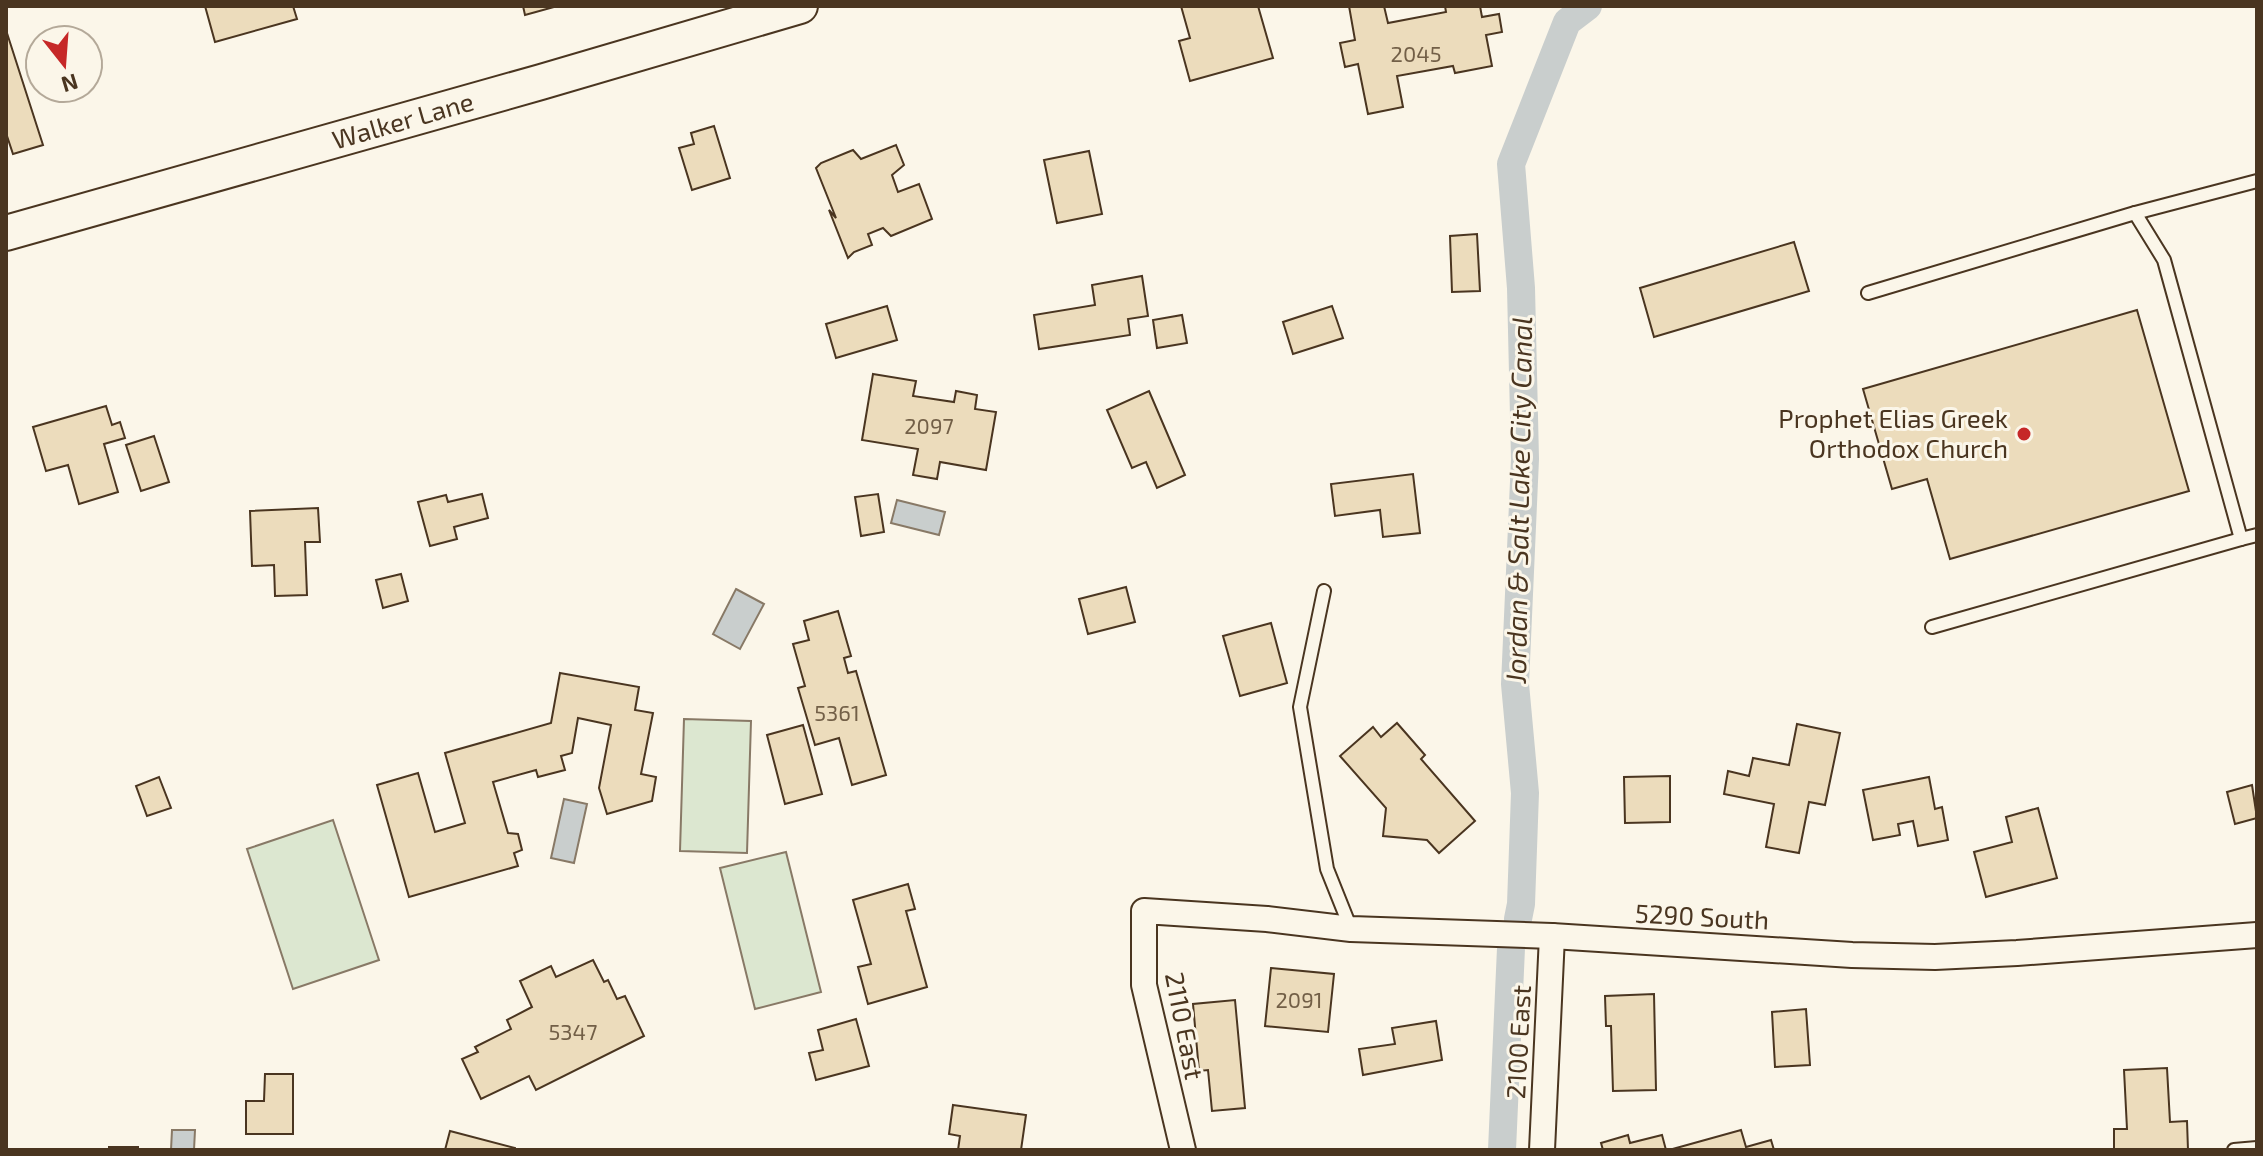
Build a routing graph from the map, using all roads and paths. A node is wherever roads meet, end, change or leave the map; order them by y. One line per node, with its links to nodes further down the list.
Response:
1 (800, 6): 4 (street, Walker Lane)
2 (2257, 181): 3 (lane)
3 (2135, 213): 5 (lane); 7 (lane)
4 (6, 233)
5 (1868, 293)
6 (2257, 535): 7 (lane)
7 (2241, 539): 9 (lane)
8 (1324, 591): 11 (lane)
9 (1932, 627)
10 (1144, 911): 11 (street, 5290 South); 15 (street, 2110 East)
11 (1351, 929): 13 (street, 5290 South)
12 (2257, 935): 13 (street, 5290 South)
13 (1552, 936): 16 (street, 2100 East)
14 (2257, 1148): 17 (lane)
15 (1183, 1150)
16 (1542, 1150)
17 (2234, 1150)

